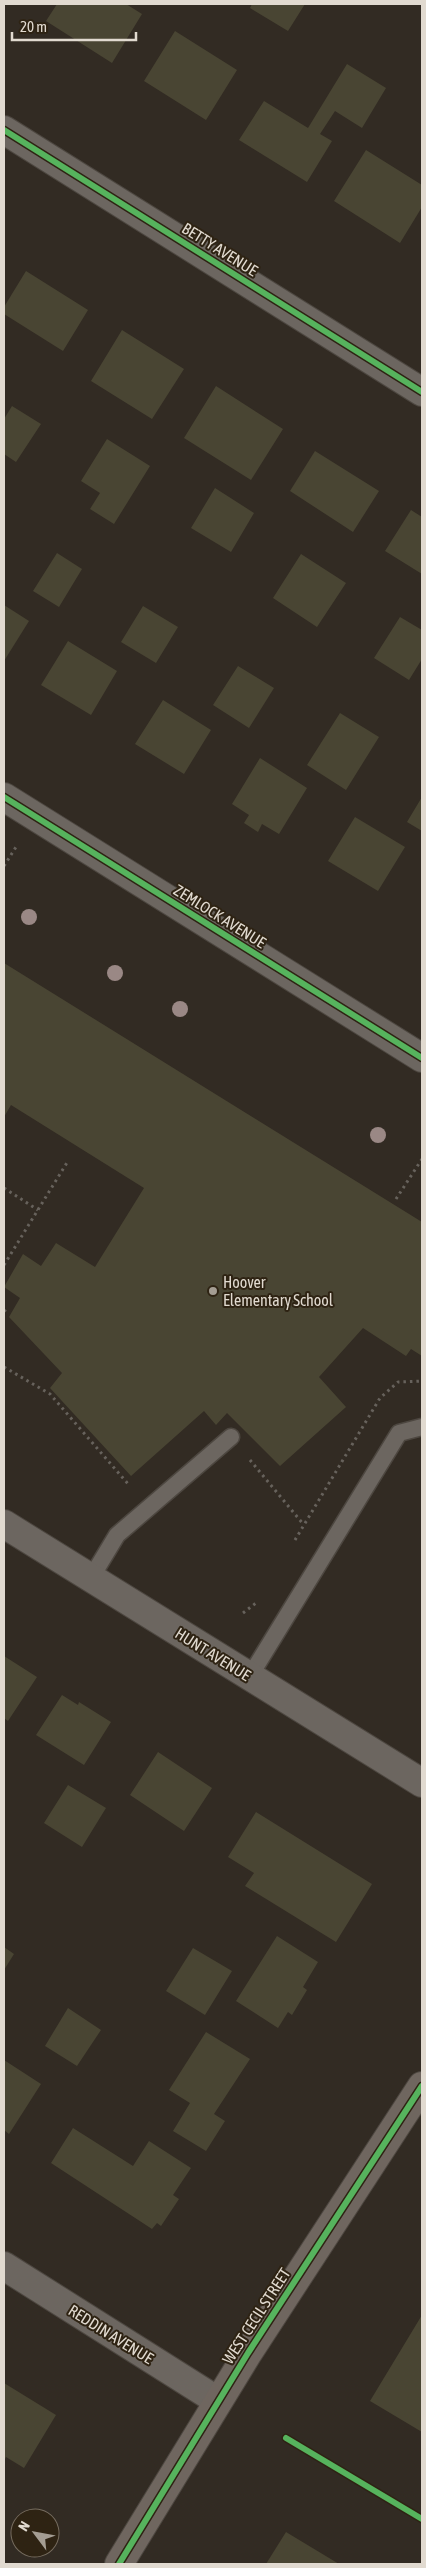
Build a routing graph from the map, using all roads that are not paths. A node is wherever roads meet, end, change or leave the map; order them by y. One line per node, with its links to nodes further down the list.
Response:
1 (4, 130): 2 (street, BETTY AVENUE)
2 (422, 392)
3 (4, 797): 4 (street, ZEMLOCK AVENUE)
4 (422, 1058)
5 (422, 1427): 9 (lane)
6 (232, 1437): 8 (lane)
7 (4, 1524): 8 (street, HUNT AVENUE)
8 (91, 1578): 9 (street, HUNT AVENUE)
9 (250, 1676): 10 (street, HUNT AVENUE)
10 (422, 1783)
11 (422, 2086): 13 (main road, WEST CECIL STREET)
12 (4, 2266): 13 (street, REDDIN AVENUE)
13 (218, 2401): 14 (main road, WEST CECIL STREET)
14 (119, 2564)

